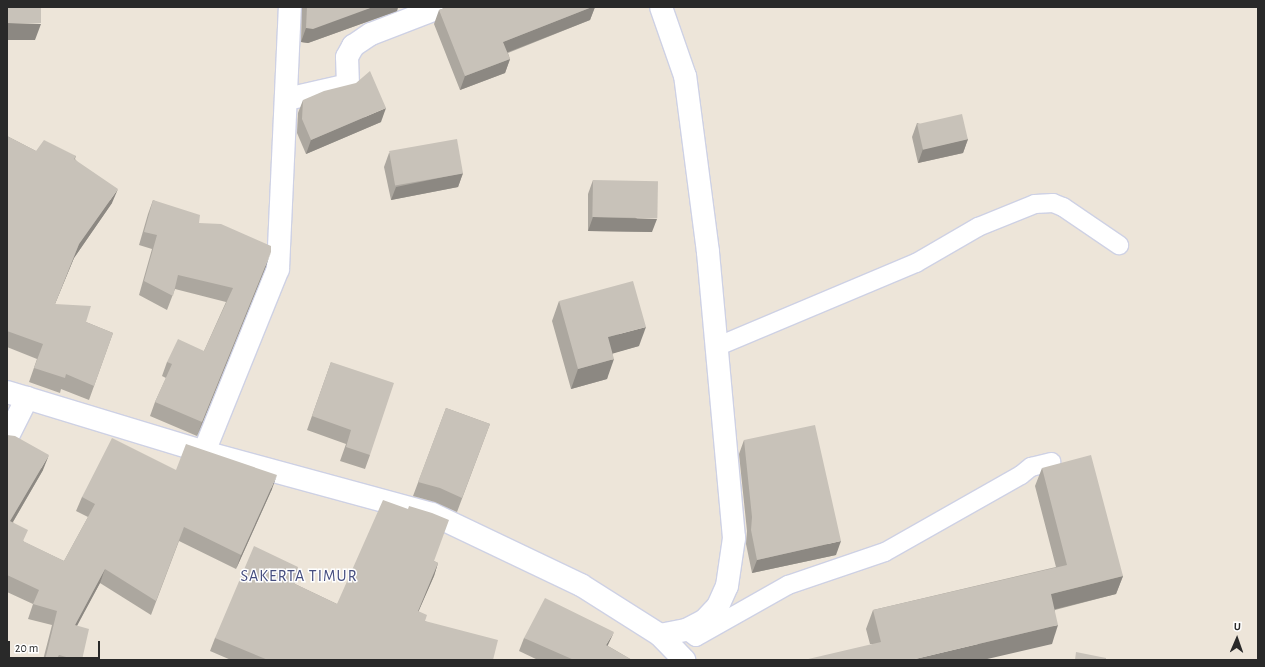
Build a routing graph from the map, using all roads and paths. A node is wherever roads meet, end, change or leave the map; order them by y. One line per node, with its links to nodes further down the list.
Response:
1 (290, 7): 4 (street)
2 (441, 7): 4 (street)
3 (661, 7): 6 (street)
4 (287, 99): 9 (street)
5 (1119, 245): 6 (lane)
6 (716, 347): 11 (street)
7 (17, 395): 8 (street); 9 (street)
8 (7, 438)
9 (204, 452): 12 (street)
10 (1051, 462): 11 (lane)
11 (686, 630): 12 (street)
12 (660, 635): 13 (street)
13 (684, 660)

